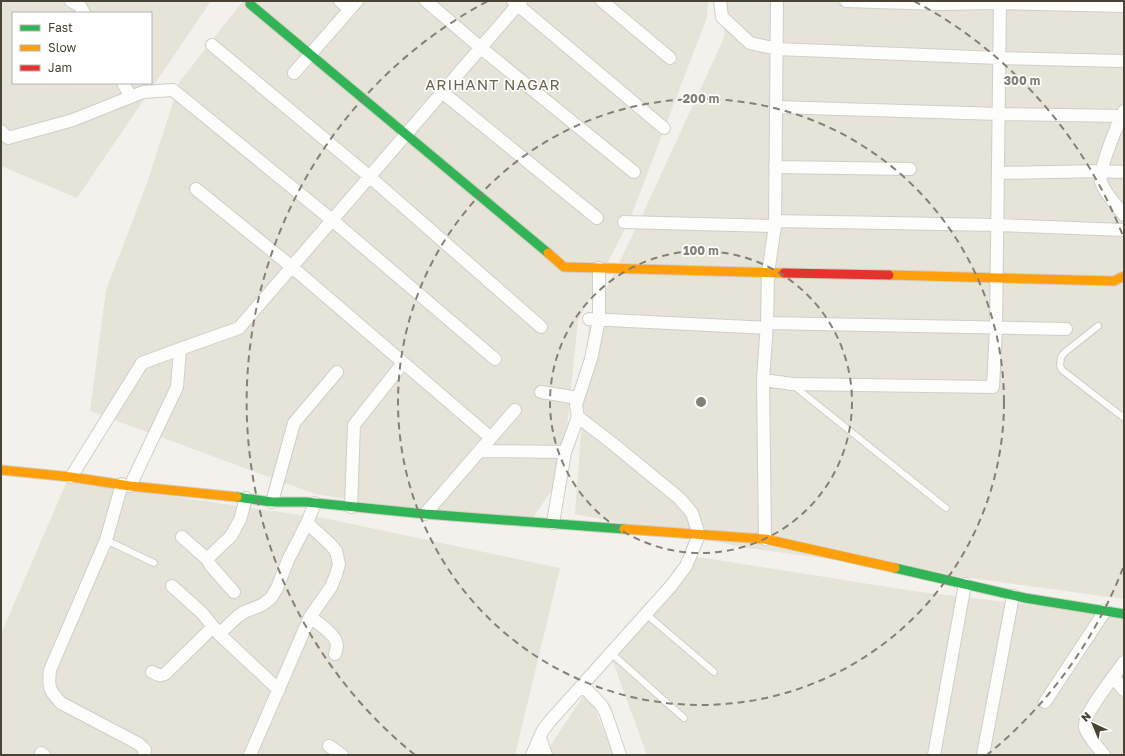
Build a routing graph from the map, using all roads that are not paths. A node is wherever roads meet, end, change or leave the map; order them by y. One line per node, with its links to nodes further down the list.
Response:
1 (340, 1): 12 (street)
2 (426, 1): 15 (street)
3 (602, 1): 18 (street)
4 (720, 1): 16 (street)
5 (777, 1): 16 (street)
6 (846, 1): 8 (street)
7 (517, 2): 15 (street); 28 (street)
8 (880, 2): 9 (street)
9 (938, 2): 10 (street)
10 (1000, 2): 13 (street); 19 (street)
11 (250, 4): 17 (street)
12 (353, 5): 17 (street)
13 (1124, 6)
14 (212, 45): 37 (street)
15 (480, 48): 23 (street); 34 (street)
16 (776, 49): 19 (street); 25 (street)
17 (311, 54): 21 (street); 30 (street)
18 (670, 58)
19 (999, 58): 20 (street); 27 (street)
20 (1124, 61)
21 (294, 73)
22 (124, 84): 24 (street)
23 (442, 92): 30 (street); 40 (street)
24 (131, 97): 29 (street); 41 (street)
25 (776, 107): 27 (street); 31 (street)
26 (1123, 113): 27 (street); 33 (street)
27 (998, 114): 36 (street)
28 (664, 128)
29 (1, 131)
30 (406, 134): 37 (street); 47 (street)
31 (775, 167): 32 (street); 43 (street)
32 (910, 169)
33 (1101, 171): 35 (street); 36 (street); 39 (street)
34 (634, 172)
35 (1124, 172)
36 (998, 173): 44 (street)
37 (370, 176): 41 (street); 54 (street)
38 (196, 189): 46 (street)
39 (1124, 215)
40 (597, 218)
41 (332, 220): 46 (street); 58 (street)
42 (624, 222): 43 (street)
43 (775, 224): 44 (street); 48 (street)
44 (997, 225): 45 (street); 50 (street)
45 (1124, 230)
46 (292, 267): 57 (street); 59 (street)
47 (599, 268): 48 (street); 51 (street)
48 (768, 273): 50 (street); 52 (street)
49 (1124, 276): 50 (street)
50 (997, 278): 55 (street)
51 (594, 319): 52 (street); 64 (street)
52 (767, 326): 55 (street); 61 (street)
53 (1098, 326): 67 (lane)
54 (541, 327)
55 (996, 328): 56 (street); 62 (street)
56 (1066, 329)
57 (180, 349): 72 (street); 73 (street)
58 (494, 359)
59 (403, 363): 68 (street); 77 (street)
60 (337, 372): 75 (street)
61 (763, 380): 62 (street); 84 (street)
62 (793, 384): 78 (lane)
63 (541, 392): 64 (street)
64 (578, 398): 66 (street)
65 (515, 410): 68 (street)
66 (578, 417): 70 (street); 82 (street)
67 (1124, 418)
68 (491, 438): 69 (street)
69 (480, 451): 70 (street); 79 (street)
70 (565, 452): 81 (street)
71 (1, 470): 72 (street)
72 (71, 477): 73 (street)
73 (126, 485): 74 (street); 85 (street)
74 (246, 498): 75 (street); 86 (street)
75 (272, 502): 76 (street)
76 (315, 503): 77 (street); 80 (street)
77 (351, 507): 79 (street)
78 (946, 508)
79 (425, 514): 81 (street)
80 (307, 523): 95 (street); 96 (street)
81 (554, 523): 82 (street)
82 (699, 535): 84 (street); 93 (street)
83 (182, 537): 86 (street)
84 (765, 539): 88 (street)
85 (106, 540): 87 (lane); 110 (street)
86 (208, 559): 90 (street)
87 (154, 563)
88 (966, 584): 91 (street); 116 (street)
89 (172, 586): 96 (street)
90 (234, 592)
91 (1013, 596): 92 (street); 117 (street)
92 (1105, 610): 94 (street); 106 (street)
93 (646, 614): 97 (street); 101 (lane)
94 (1124, 614)
95 (310, 617): 98 (street); 104 (street)
96 (216, 631): 100 (street); 104 (street)
97 (611, 653): 103 (street); 107 (lane)
98 (335, 654)
99 (1124, 662): 102 (street)
100 (152, 672)
101 (714, 672)
102 (1114, 677): 105 (street); 118 (street)
103 (582, 685): 108 (street); 115 (street)
104 (279, 690): 111 (street)
105 (1124, 690)
106 (1045, 702)
107 (684, 718)
108 (540, 738): 113 (street); 114 (street)
109 (329, 746): 112 (street)
110 (144, 755)
111 (250, 755)
112 (342, 755)
113 (532, 755)
114 (546, 755)
115 (620, 755)
116 (934, 755)
117 (983, 755)
118 (1104, 755)

